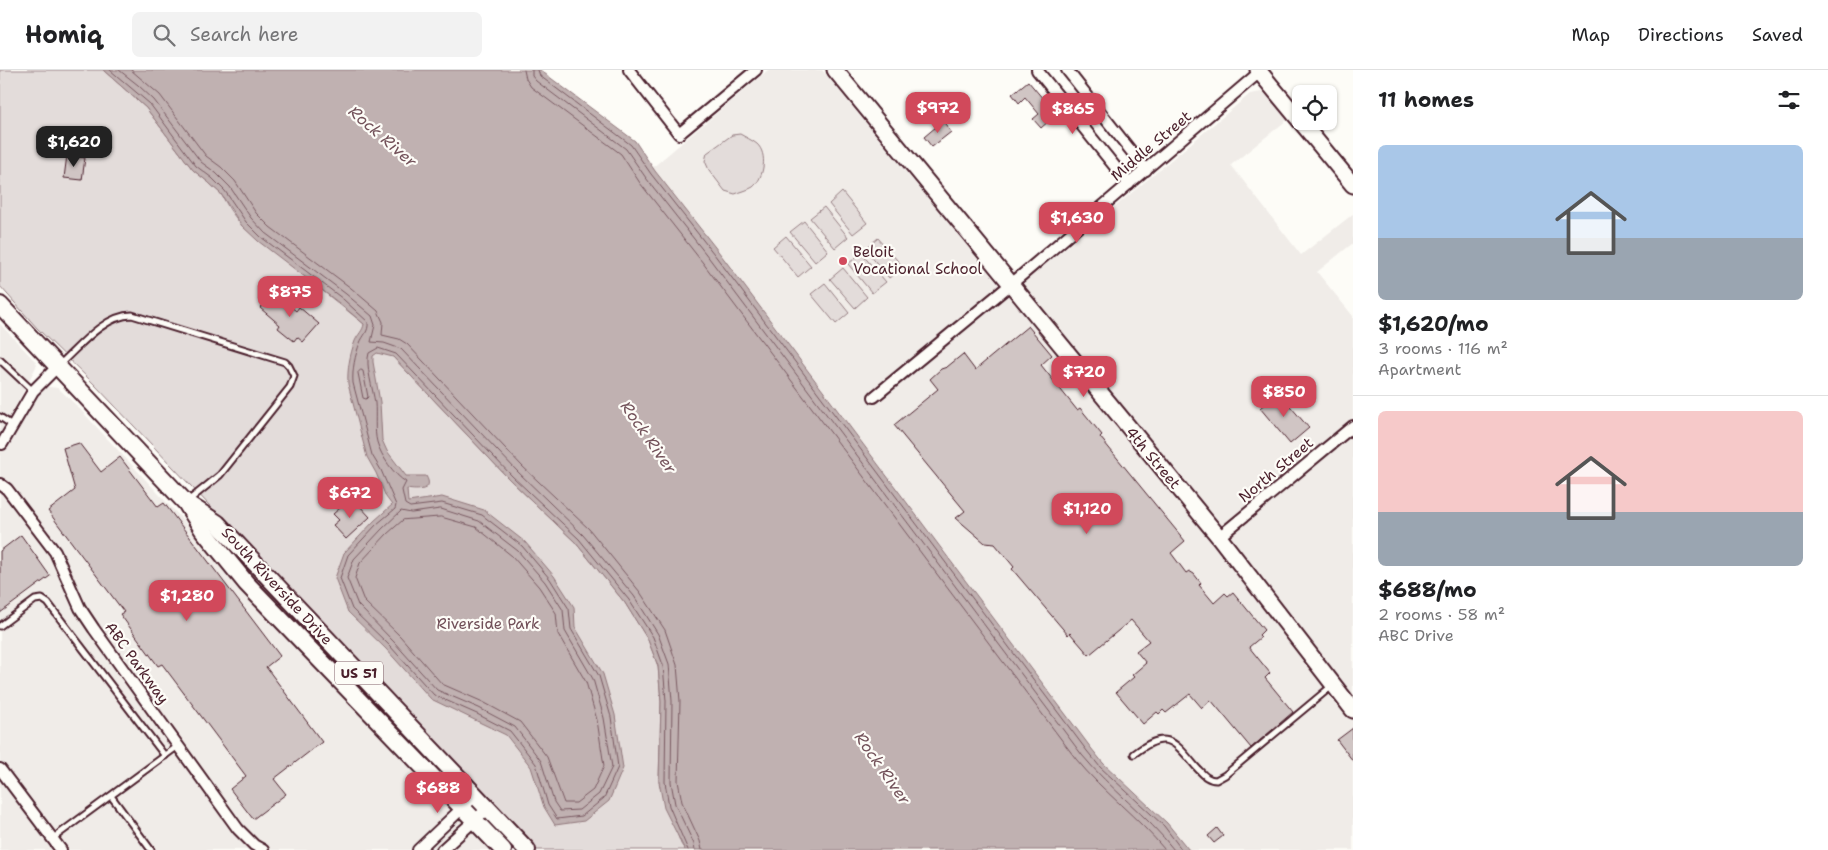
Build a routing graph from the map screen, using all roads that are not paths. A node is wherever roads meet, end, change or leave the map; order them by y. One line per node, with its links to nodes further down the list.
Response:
1 (629, 70): 2 (street)
2 (756, 70)
3 (835, 70): 10 (street, 4th Street)
4 (1037, 70): 8 (street)
5 (1067, 70): 7 (street)
6 (1260, 71): 7 (street, Middle Street); 9 (street)
7 (1146, 170): 8 (street, Middle Street)
8 (1129, 184): 10 (street, Middle Street)
9 (1353, 185)
10 (1010, 284): 15 (street, Middle Street); 22 (street, 4th Street)
11 (0, 305): 13 (main road, South Riverside Drive / US 51)
12 (0, 360): 14 (lane)
13 (58, 366): 14 (street); 21 (main road, South Riverside Drive / US 51); 21 (lane)
14 (32, 391): 17 (street)
15 (874, 397)
16 (0, 418): 17 (lane)
17 (12, 425): 19 (street)
18 (1353, 426): 22 (street, North Street)
19 (1, 443)
20 (0, 484): 26 (street, ABC Parkway)
21 (186, 503): 30 (main road, South Riverside Drive / US 51); 32 (main road, South Riverside Drive / US 51)
22 (1219, 537): 24 (street, 4th Street)
23 (0, 626): 28 (lane)
24 (1333, 685): 25 (street, 4th Street); 27 (lane)
25 (1353, 710)
26 (178, 746): 28 (lane); 38 (street, ABC Parkway)
27 (1134, 754)
28 (165, 756): 31 (lane)
29 (0, 769): 35 (street)
30 (476, 795): 32 (street); 33 (main road, South Riverside Drive / US 51)
31 (111, 796): 35 (lane); 37 (lane)
32 (463, 808): 34 (main road, South Riverside Drive / US 51); 39 (street)
33 (488, 808): 34 (street); 42 (main road, South Riverside Drive / US 51)
34 (474, 820): 40 (street); 41 (main road, South Riverside Drive / US 51)
35 (52, 838): 36 (street)
36 (61, 850)
37 (151, 850)
38 (263, 850)
39 (418, 850)
40 (442, 850)
41 (503, 850)
42 (527, 850)

